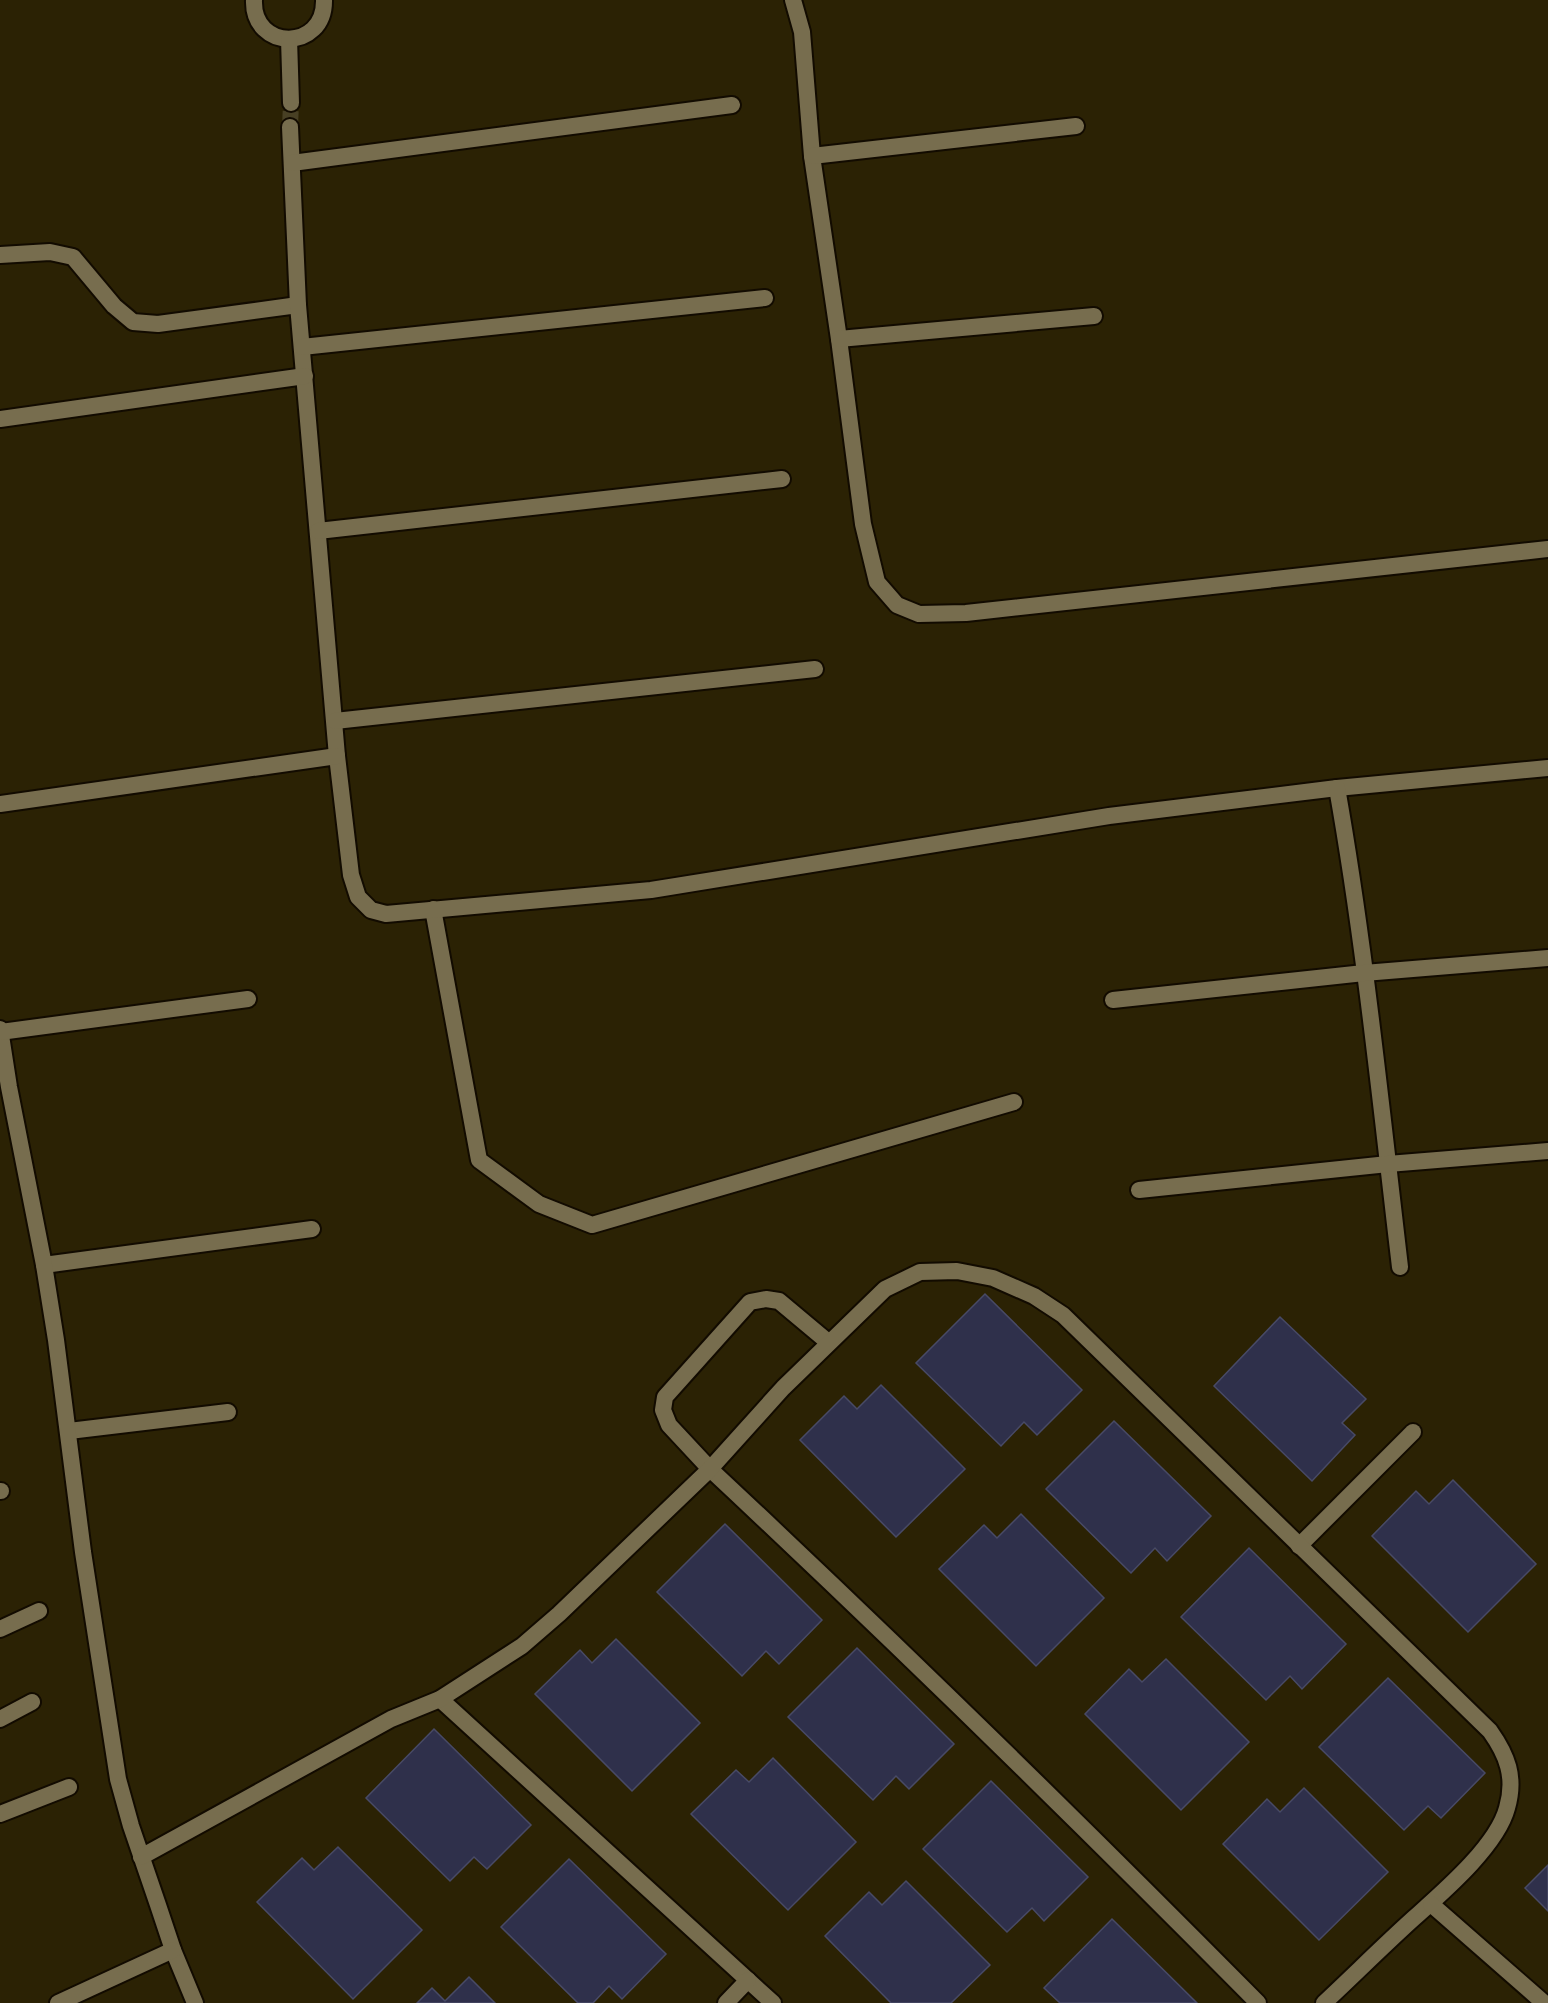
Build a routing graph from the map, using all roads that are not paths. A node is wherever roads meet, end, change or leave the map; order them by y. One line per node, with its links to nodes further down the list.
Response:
1 (254, 0): 4 (street)
2 (324, 0): 4 (street)
3 (793, 0): 9 (street)
4 (290, 39): 5 (street)
5 (291, 103)
6 (732, 105): 10 (street)
7 (1076, 126): 9 (street)
8 (290, 127): 10 (street)
9 (812, 156): 15 (street)
10 (292, 163): 13 (street)
11 (0, 255): 13 (street)
12 (765, 297): 16 (street)
13 (298, 305): 16 (street)
14 (1094, 316): 15 (street)
15 (839, 339): 21 (street)
16 (303, 347): 17 (street)
17 (305, 376): 18 (street); 20 (street)
18 (0, 419)
19 (782, 480): 20 (street)
20 (318, 531): 23 (street)
21 (1548, 549)
22 (815, 669): 23 (street)
23 (334, 721): 24 (street)
24 (337, 756): 27 (street); 28 (street)
25 (1548, 768): 26 (street)
26 (1337, 788): 28 (street); 30 (street)
27 (0, 804)
28 (433, 909): 35 (street)
29 (1548, 958): 30 (street)
30 (1364, 974): 32 (street); 37 (street)
31 (248, 999): 33 (street)
32 (1113, 1000)
33 (0, 1030): 34 (street)
34 (4, 1088): 40 (street)
35 (1014, 1102)
36 (1548, 1151): 37 (street)
37 (1388, 1164): 38 (street); 41 (street)
38 (1139, 1190)
39 (312, 1229): 40 (street)
40 (44, 1265): 44 (street)
41 (1400, 1267)
42 (828, 1342): 46 (street); 46 (street); 47 (street)
43 (228, 1412): 44 (street)
44 (69, 1431): 55 (street)
45 (1413, 1432): 47 (street)
46 (710, 1469): 50 (street); 63 (street)
47 (1299, 1546): 56 (street)
48 (39, 1611): 49 (street)
49 (0, 1629)
50 (440, 1699): 55 (street); 58 (street)
51 (32, 1702): 52 (street)
52 (0, 1719)
53 (69, 1787): 54 (street)
54 (0, 1814)
55 (141, 1857): 57 (street)
56 (1431, 1904): 64 (street); 65 (street)
57 (173, 1950): 59 (street); 60 (street)
58 (748, 1980): 61 (street); 62 (street)
59 (58, 2003)
60 (195, 2003)
61 (726, 2003)
62 (773, 2003)
63 (1258, 2003)
64 (1324, 2003)
65 (1544, 2003)

